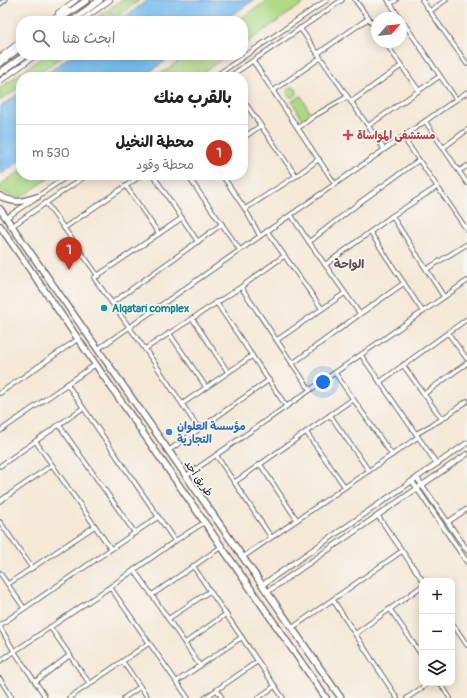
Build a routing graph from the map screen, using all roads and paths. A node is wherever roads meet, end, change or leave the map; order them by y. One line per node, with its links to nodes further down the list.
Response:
1 (5, 0): 13 (street)
2 (86, 0): 11 (main road)
3 (100, 0): 20 (main road)
4 (110, 0): 21 (main road)
5 (327, 0): 29 (street)
6 (342, 0): 24 (street)
7 (355, 0): 22 (street)
8 (396, 0): 12 (street)
9 (422, 0): 15 (street)
10 (446, 0): 15 (street)
11 (78, 2): 14 (main road); 17 (main road); 19 (main road)
12 (389, 2): 16 (street)
13 (0, 4)
14 (63, 10): 17 (main road); 18 (main road)
15 (430, 11): 37 (street)
16 (396, 12)
17 (60, 15)
18 (55, 16)
19 (63, 16)
20 (79, 16)
21 (88, 16)
22 (369, 18): 23 (street); 30 (street)
23 (371, 21)
24 (300, 28): 30 (street); 36 (street)
25 (407, 28): 43 (street)
26 (16, 45): 31 (main road)
27 (389, 48): 39 (street)
28 (16, 51): 38 (main road)
29 (248, 54)
30 (317, 54): 32 (street)
31 (0, 57)
32 (320, 58): 45 (street); 48 (street)
33 (18, 60): 42 (main road)
34 (29, 60): 44 (main road)
35 (239, 60): 40 (street)
36 (252, 61): 41 (street); 45 (street)
37 (466, 62)
38 (0, 63)
39 (402, 66): 46 (street); 50 (street)
40 (221, 72)
41 (236, 72)
42 (0, 73)
43 (440, 76): 46 (street); 49 (street)
44 (0, 81)
45 (273, 91): 55 (street)
46 (419, 91): 54 (street)
47 (467, 92): 49 (street)
48 (347, 97): 50 (street); 55 (street)
49 (456, 99): 52 (street)
50 (351, 102): 54 (street)
51 (248, 109): 53 (street)
52 (425, 121): 58 (street); 59 (street)
53 (260, 126): 57 (street); 65 (street)
54 (368, 126): 60 (street)
55 (298, 128): 61 (street)
56 (467, 130): 59 (street)
57 (248, 134)
58 (403, 137): 60 (street); 62 (street)
59 (443, 148): 64 (street)
60 (384, 150): 73 (street)
61 (319, 159): 65 (street); 73 (street)
62 (419, 160): 75 (street); 95 (street)
63 (467, 166): 64 (street)
64 (459, 171): 72 (street)
65 (296, 176): 79 (street)
66 (62, 180): 77 (street)
67 (80, 180): 78 (street)
68 (135, 180): 74 (street)
69 (156, 180): 84 (street)
70 (191, 180): 85 (street)
71 (225, 180): 79 (street)
72 (467, 183)
73 (335, 184): 81 (street)
74 (126, 186): 88 (street); 92 (street)
75 (437, 187): 82 (street); 89 (street)
76 (0, 196): 77 (main road)
77 (37, 197): 83 (street)
78 (46, 203): 87 (street); 88 (street)
79 (245, 209): 93 (street)
80 (0, 210): 83 (main road, طريق أحد)
81 (291, 215): 90 (street); 95 (street)
82 (392, 216): 91 (street); 100 (street)
83 (6, 218): 87 (main road, طريق أحد)
84 (182, 218): 92 (street); 94 (street)
85 (222, 224): 94 (street); 97 (street)
86 (0, 226): 117 (main road, طريق أحد)
87 (12, 226): 119 (main road, طريق أحد)
88 (64, 228): 101 (street)
89 (467, 230)
90 (267, 231): 93 (street); 98 (street)
91 (370, 232): 99 (street); 103 (street)
92 (159, 234): 101 (street)
93 (260, 236): 97 (street)
94 (198, 242): 108 (street)
95 (309, 242): 99 (street)
96 (467, 244): 100 (street)
97 (240, 250): 114 (street)
98 (284, 256): 104 (street); 109 (street)
99 (325, 265): 105 (street)
100 (427, 269): 106 (street)
101 (98, 276): 108 (street)
102 (467, 281): 106 (street)
103 (404, 283): 110 (street); 111 (street)
104 (241, 286): 107 (street); 118 (street)
105 (345, 293): 109 (street); 111 (street)
106 (444, 297): 110 (street)
107 (216, 302): 112 (street); 122 (street)
108 (112, 303): 114 (street)
109 (322, 309): 118 (street)
110 (423, 312): 121 (street)
111 (360, 314): 126 (street)
112 (192, 318): 115 (street); 128 (street)
113 (467, 319): 116 (street)
114 (129, 327): 119 (street); 120 (street)
115 (169, 333): 120 (street); 133 (street)
116 (448, 333): 123 (street); 127 (street)
117 (78, 339): 125 (main road, طريق أحد); 135 (street)
118 (277, 340): 126 (street)
119 (98, 349): 151 (main road, طريق أحد)
120 (145, 349): 139 (street)
121 (361, 355): 129 (street); 131 (street)
122 (252, 356): 128 (street); 130 (street)
123 (467, 359)
124 (467, 363): 136 (street)
125 (96, 364): 132 (street); 173 (main road, طريق أحد)
126 (292, 364): 134 (street)
127 (403, 365): 131 (street); 136 (street)
128 (228, 372): 133 (street)
129 (335, 373): 134 (street); 137 (street)
130 (269, 380): 140 (street); 145 (street)
131 (380, 382): 148 (street)
132 (67, 384): 141 (street); 146 (street)
133 (206, 387): 139 (street)
134 (310, 390): 140 (street)
135 (0, 393)
136 (424, 394): 143 (street)
137 (353, 399): 142 (street); 154 (street)
138 (467, 401): 143 (street)
139 (182, 404): 145 (street)
140 (286, 406): 153 (street)
141 (83, 408): 144 (street); 170 (street)
142 (330, 415): 147 (street); 159 (street)
143 (442, 419): 148 (street)
144 (59, 425): 149 (street); 176 (street)
145 (199, 429): 151 (street)
146 (0, 431)
147 (306, 432): 155 (street); 165 (street)
148 (417, 435): 154 (street); 156 (street)
149 (36, 442): 157 (street); 158 (street)
150 (467, 443): 156 (street)
151 (168, 451): 160 (main road, طريق أحد)
152 (467, 454): 164 (street)
153 (216, 455): 160 (street); 163 (street)
154 (392, 455): 159 (street)
155 (260, 464): 163 (street); 171 (street)
156 (437, 464): 161 (street)
157 (52, 465): 167 (street); 175 (street)
158 (0, 466)
159 (369, 471): 165 (street)
160 (186, 476): 183 (main road, طريق أحد)
161 (417, 478): 162 (street); 164 (street)
162 (412, 481): 166 (street); 191 (street)
163 (235, 482): 177 (street)
164 (422, 485): 166 (street); 174 (street)
165 (345, 487): 171 (street)
166 (417, 489): 169 (street); 184 (street)
167 (0, 501)
168 (467, 509): 174 (street)
169 (378, 516): 182 (street); 195 (street)
170 (158, 517): 176 (street); 178 (street)
171 (297, 520): 177 (street)
172 (0, 522): 186 (street)
173 (205, 522): 178 (street); 179 (main road, طريق أحد)
174 (448, 522): 181 (street)
175 (96, 526): 180 (street); 186 (street)
176 (135, 533): 180 (street)
177 (272, 537): 183 (street)
178 (175, 541): 187 (street)
179 (222, 547): 185 (street); 237 (main road, طريق أحد)
180 (111, 549): 198 (street)
181 (467, 550)
182 (402, 552): 189 (street); 197 (street)
183 (242, 557): 191 (main road, طريق أحد)
184 (467, 562)
185 (193, 566): 194 (street); 196 (street)
186 (32, 568): 190 (street)
187 (134, 570): 192 (street); 196 (street)
188 (0, 573): 190 (street)
189 (421, 578)
190 (8, 584): 198 (street)
191 (262, 585): 195 (main road, طريق أحد)
192 (110, 587): 203 (street); 208 (street)
193 (419, 588): 199 (street)
194 (210, 591): 200 (street); 201 (street)
195 (267, 592): 205 (main road, طريق أحد)
196 (152, 595): 201 (street)
197 (333, 600): 205 (street); 206 (street)
198 (24, 608): 202 (street)
199 (390, 609): 206 (street); 212 (street)
200 (226, 614): 207 (street); 209 (street)
201 (168, 618): 209 (street)
202 (0, 626): 211 (street)
203 (50, 627): 211 (street); 213 (street)
204 (455, 627): 210 (street)
205 (292, 628): 238 (main road, طريق أحد)
206 (355, 634): 239 (street)
207 (242, 638): 215 (street); 217 (street)
208 (149, 643): 216 (street); 220 (street)
209 (185, 643): 217 (street)
210 (467, 645)
211 (14, 651): 214 (street); 219 (street)
212 (419, 652)
213 (70, 655): 219 (street); 221 (street)
214 (0, 661)
215 (258, 661): 222 (street); 226 (street)
216 (123, 662): 221 (street); 225 (street)
217 (200, 666): 220 (street)
218 (0, 679): 227 (street)
219 (35, 682): 228 (street)
220 (176, 682): 232 (street)
221 (90, 684): 229 (street)
222 (275, 686): 235 (street); 236 (street)
223 (425, 686): 240 (street)
224 (442, 686): 241 (street)
225 (140, 687): 230 (street); 231 (street)
226 (216, 690): 233 (street); 234 (street)
227 (12, 698)
228 (45, 698)
229 (70, 698)
230 (124, 698)
231 (148, 698)
232 (188, 698)
233 (205, 698)
234 (222, 698)
235 (258, 698)
236 (283, 698)
237 (326, 698)
238 (341, 698)
239 (398, 698)
240 (407, 698)
241 (450, 698)

